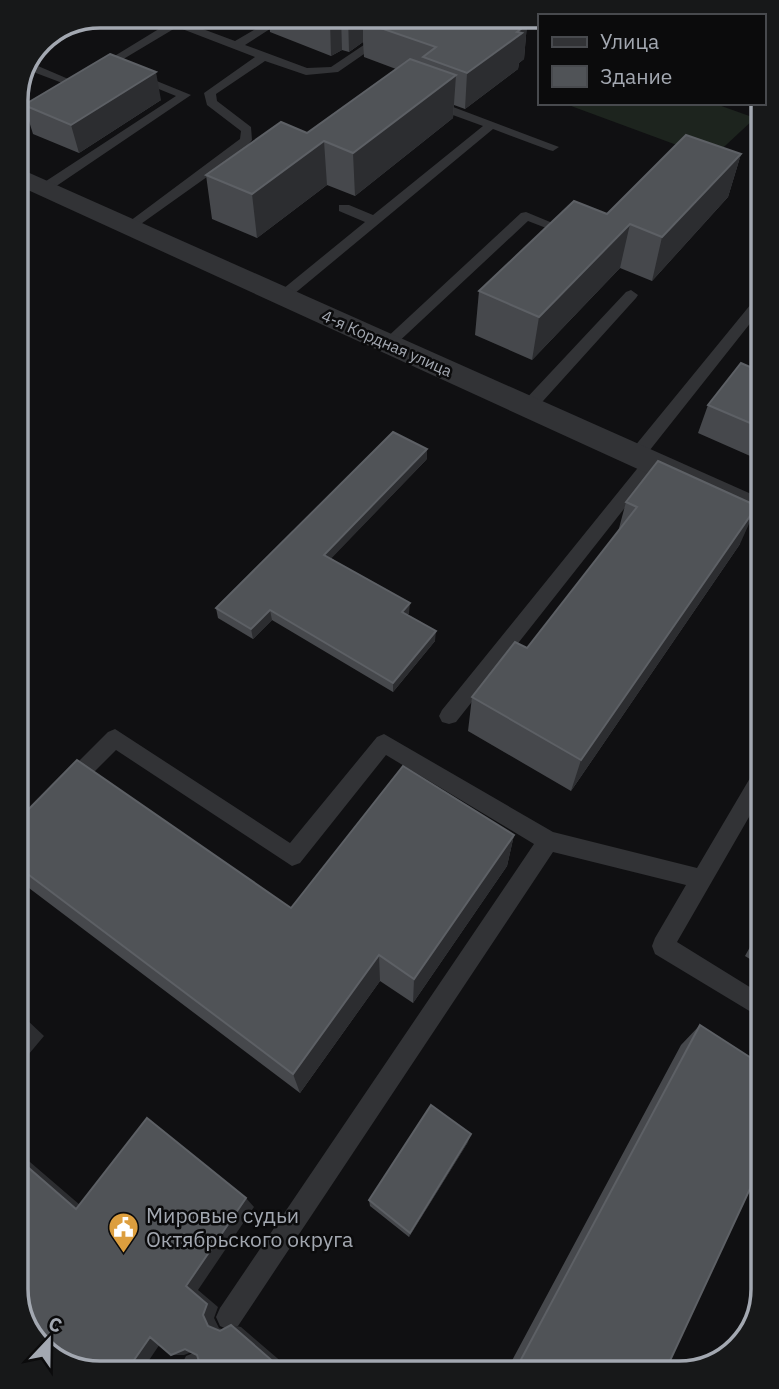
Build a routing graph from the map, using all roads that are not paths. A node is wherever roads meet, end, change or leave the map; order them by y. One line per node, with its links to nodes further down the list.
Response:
1 (168, 28): 7 (lane)
2 (189, 28): 5 (lane)
3 (265, 28): 5 (lane)
4 (397, 28): 6 (lane)
5 (236, 46): 6 (lane)
6 (264, 56): 18 (lane)
7 (106, 65): 9 (lane); 14 (lane)
8 (35, 68): 9 (lane)
9 (74, 84): 11 (lane)
10 (414, 97): 12 (lane)
11 (28, 112)
12 (491, 125): 13 (lane); 17 (lane)
13 (552, 147)
14 (28, 180)
15 (28, 180): 18 (street, 4-я Кордная улица)
16 (344, 208): 17 (lane)
17 (374, 221): 20 (lane)
18 (131, 227): 20 (street, 4-я Кордная улица)
19 (576, 236): 23 (lane)
20 (283, 296): 23 (street, 4-я Кордная улица)
21 (631, 296): 24 (lane)
22 (751, 313): 25 (lane)
23 (388, 344): 24 (street, 4-я Кордная улица)
24 (528, 407): 25 (street, 4-я Кордная улица)
25 (643, 459): 26 (street, 4-я Кордная улица); 27 (lane)
26 (751, 508)
27 (449, 716)
28 (59, 795): 30 (lane)
29 (751, 795): 31 (lane)
30 (548, 841): 31 (lane); 33 (lane)
31 (702, 879): 32 (lane)
32 (751, 1001)
33 (229, 1317)

